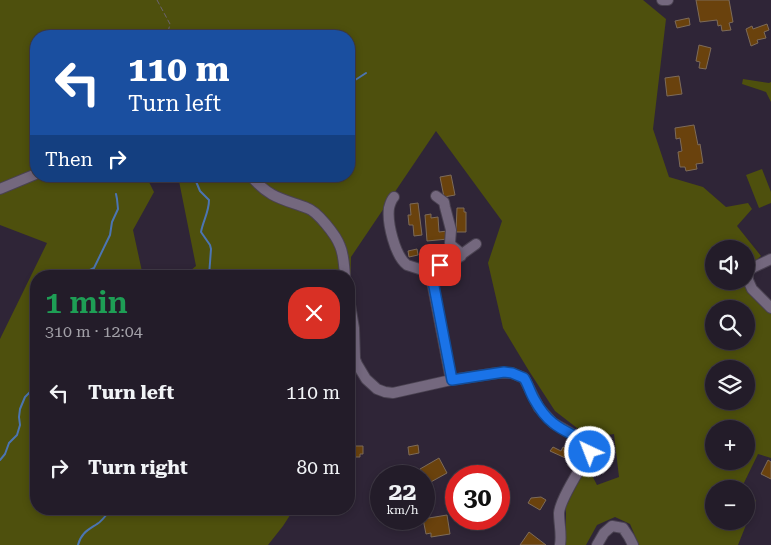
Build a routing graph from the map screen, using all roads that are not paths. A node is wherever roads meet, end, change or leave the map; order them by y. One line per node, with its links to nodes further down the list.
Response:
1 (662, 0): 2 (street)
2 (668, 0)
3 (30, 176): 5 (street)
4 (256, 182): 11 (street)
5 (0, 188)
6 (436, 196): 9 (street)
7 (394, 197): 12 (street)
8 (476, 244): 9 (street)
9 (462, 254): 12 (street)
10 (771, 259): 13 (street)
11 (344, 270)
12 (432, 273): 15 (street)
13 (771, 308)
14 (355, 359): 15 (street)
15 (452, 380): 16 (street)
16 (560, 545)
17 (597, 545): 18 (street)
18 (633, 545)

